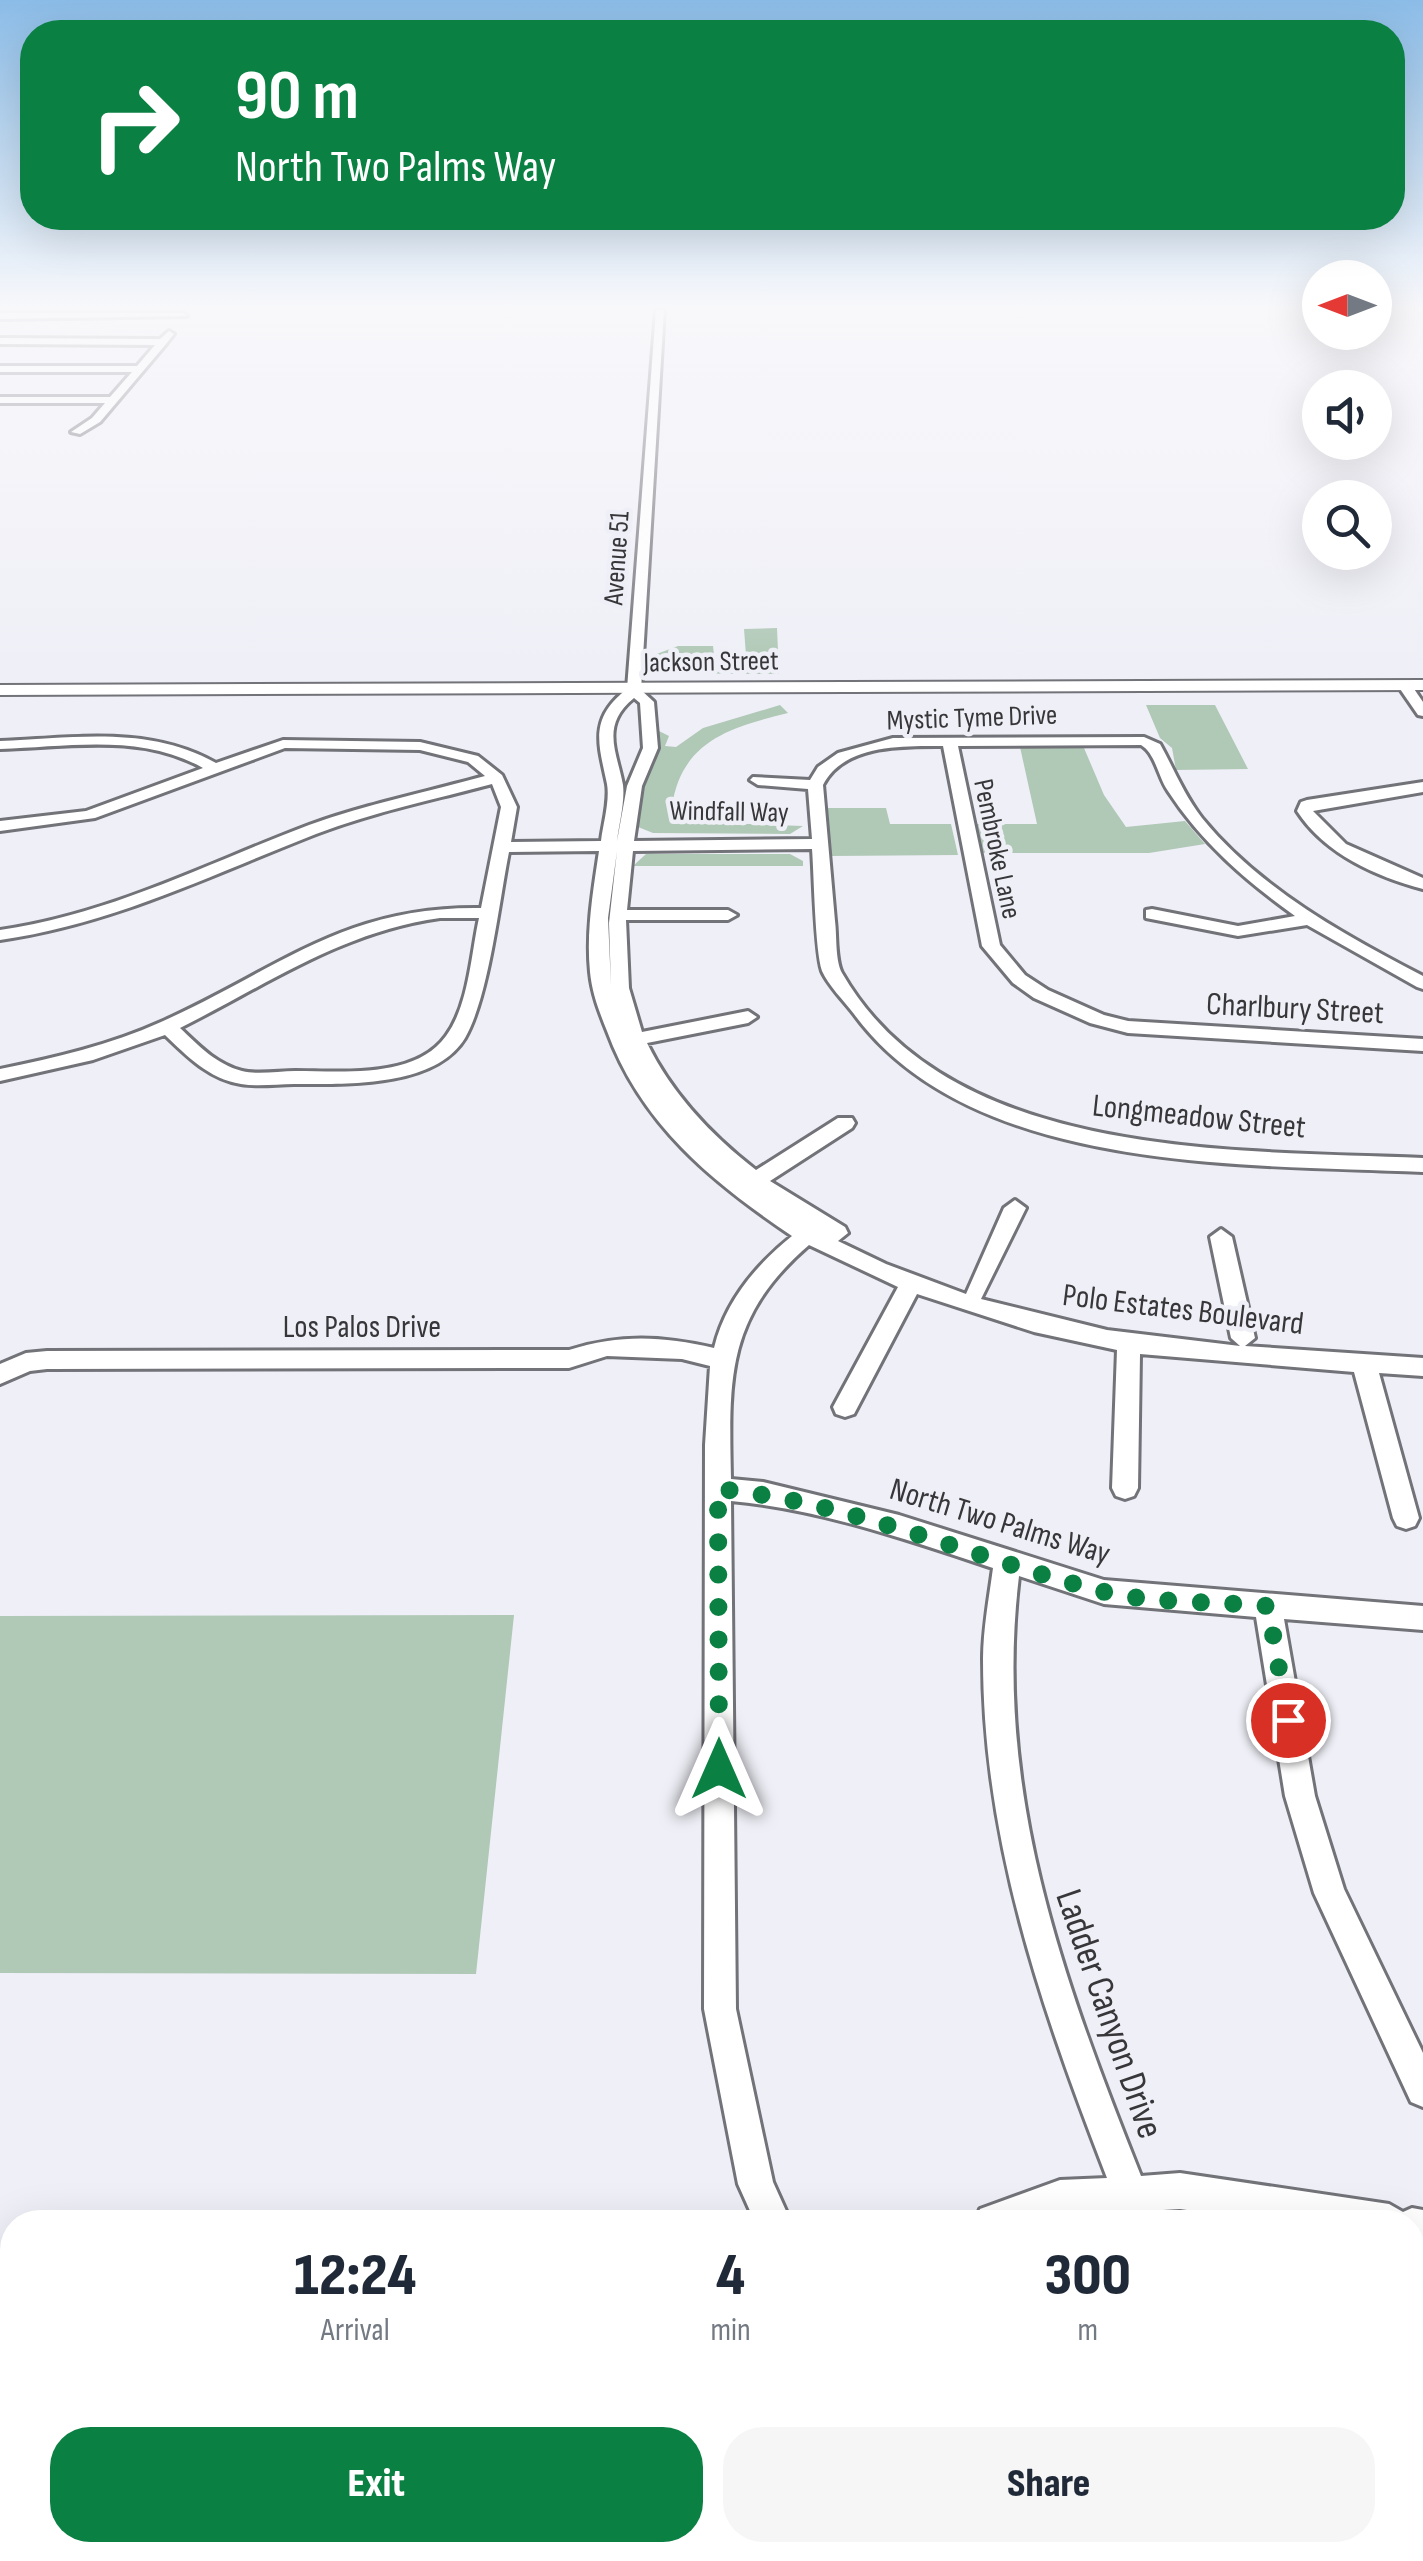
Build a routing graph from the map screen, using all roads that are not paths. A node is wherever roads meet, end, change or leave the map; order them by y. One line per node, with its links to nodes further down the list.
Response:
1 (80, 430): 3 (street)
2 (652, 430): 6 (street, Avenue 51)
3 (76, 432)
4 (1414, 686): 6 (main road, Jackson Street); 7 (street)
5 (0, 690): 6 (main road, Jackson Street)
6 (634, 690): 18 (street, Polo Estates Boulevard); 18 (street, Polo Estates Boulevard)
7 (1423, 712)
8 (950, 742): 13 (street, Mystic Tyme Drive); 25 (street, Mystic Tyme Drive); 30 (street, Pembroke Lane)
9 (0, 746): 10 (street)
10 (212, 767): 11 (street); 16 (street)
11 (497, 778): 17 (street); 26 (street)
12 (758, 780): 13 (street)
13 (815, 785): 19 (street)
14 (1415, 789): 15 (street); 20 (street)
15 (1423, 802)
16 (0, 826)
17 (503, 842): 18 (street, Windfall Way); 21 (street)
18 (619, 842): 19 (street, Windfall Way); 22 (street, Polo Estates Boulevard); 38 (street, Polo Estates Boulevard)
19 (818, 844): 35 (street, Longmeadow Street)
20 (1423, 884)
21 (487, 913): 29 (street); 29 (street)
22 (620, 914): 24 (street); 31 (street, Polo Estates Boulevard)
23 (1152, 914): 25 (street)
24 (728, 915)
25 (1310, 918): 27 (street)
26 (0, 935)
27 (1423, 983)
28 (748, 1018): 31 (street)
29 (168, 1027): 33 (street)
30 (1164, 1031): 32 (street, Charlbury Street)
31 (636, 1040): 36 (street, Polo Estates Boulevard)
32 (1423, 1045)
33 (0, 1075)
34 (844, 1123): 36 (street)
35 (1423, 1166)
36 (756, 1180): 38 (street, Polo Estates Boulevard)
37 (1015, 1208): 41 (street)
38 (813, 1228): 40 (street, Polo Estates Boulevard); 41 (street, Polo Estates Boulevard); 45 (street)
39 (1221, 1237): 42 (street)
40 (912, 1284): 43 (street, Polo Estates Boulevard); 49 (street)
41 (976, 1292): 42 (street, Polo Estates Boulevard)
42 (1243, 1338): 44 (street, Polo Estates Boulevard)
43 (1130, 1342): 46 (street, Polo Estates Boulevard); 50 (street)
44 (1423, 1351)
45 (721, 1360): 48 (street, Los Palos Drive); 51 (street)
46 (1364, 1362): 47 (street, Polo Estates Boulevard); 52 (street)
47 (1423, 1366)
48 (1, 1374)
49 (845, 1408)
50 (1125, 1488)
51 (718, 1489): 53 (street, North Two Palms Way); 58 (street)
52 (1406, 1518)
53 (1007, 1560): 54 (street, North Two Palms Way); 57 (street, Ladder Canyon Drive)
54 (1268, 1606): 55 (street, North Two Palms Way); 56 (street)
55 (1423, 1618)
56 (1423, 2090)
57 (1130, 2194): 59 (street); 60 (street)
58 (768, 2210)
59 (1026, 2210)
60 (1305, 2210)

